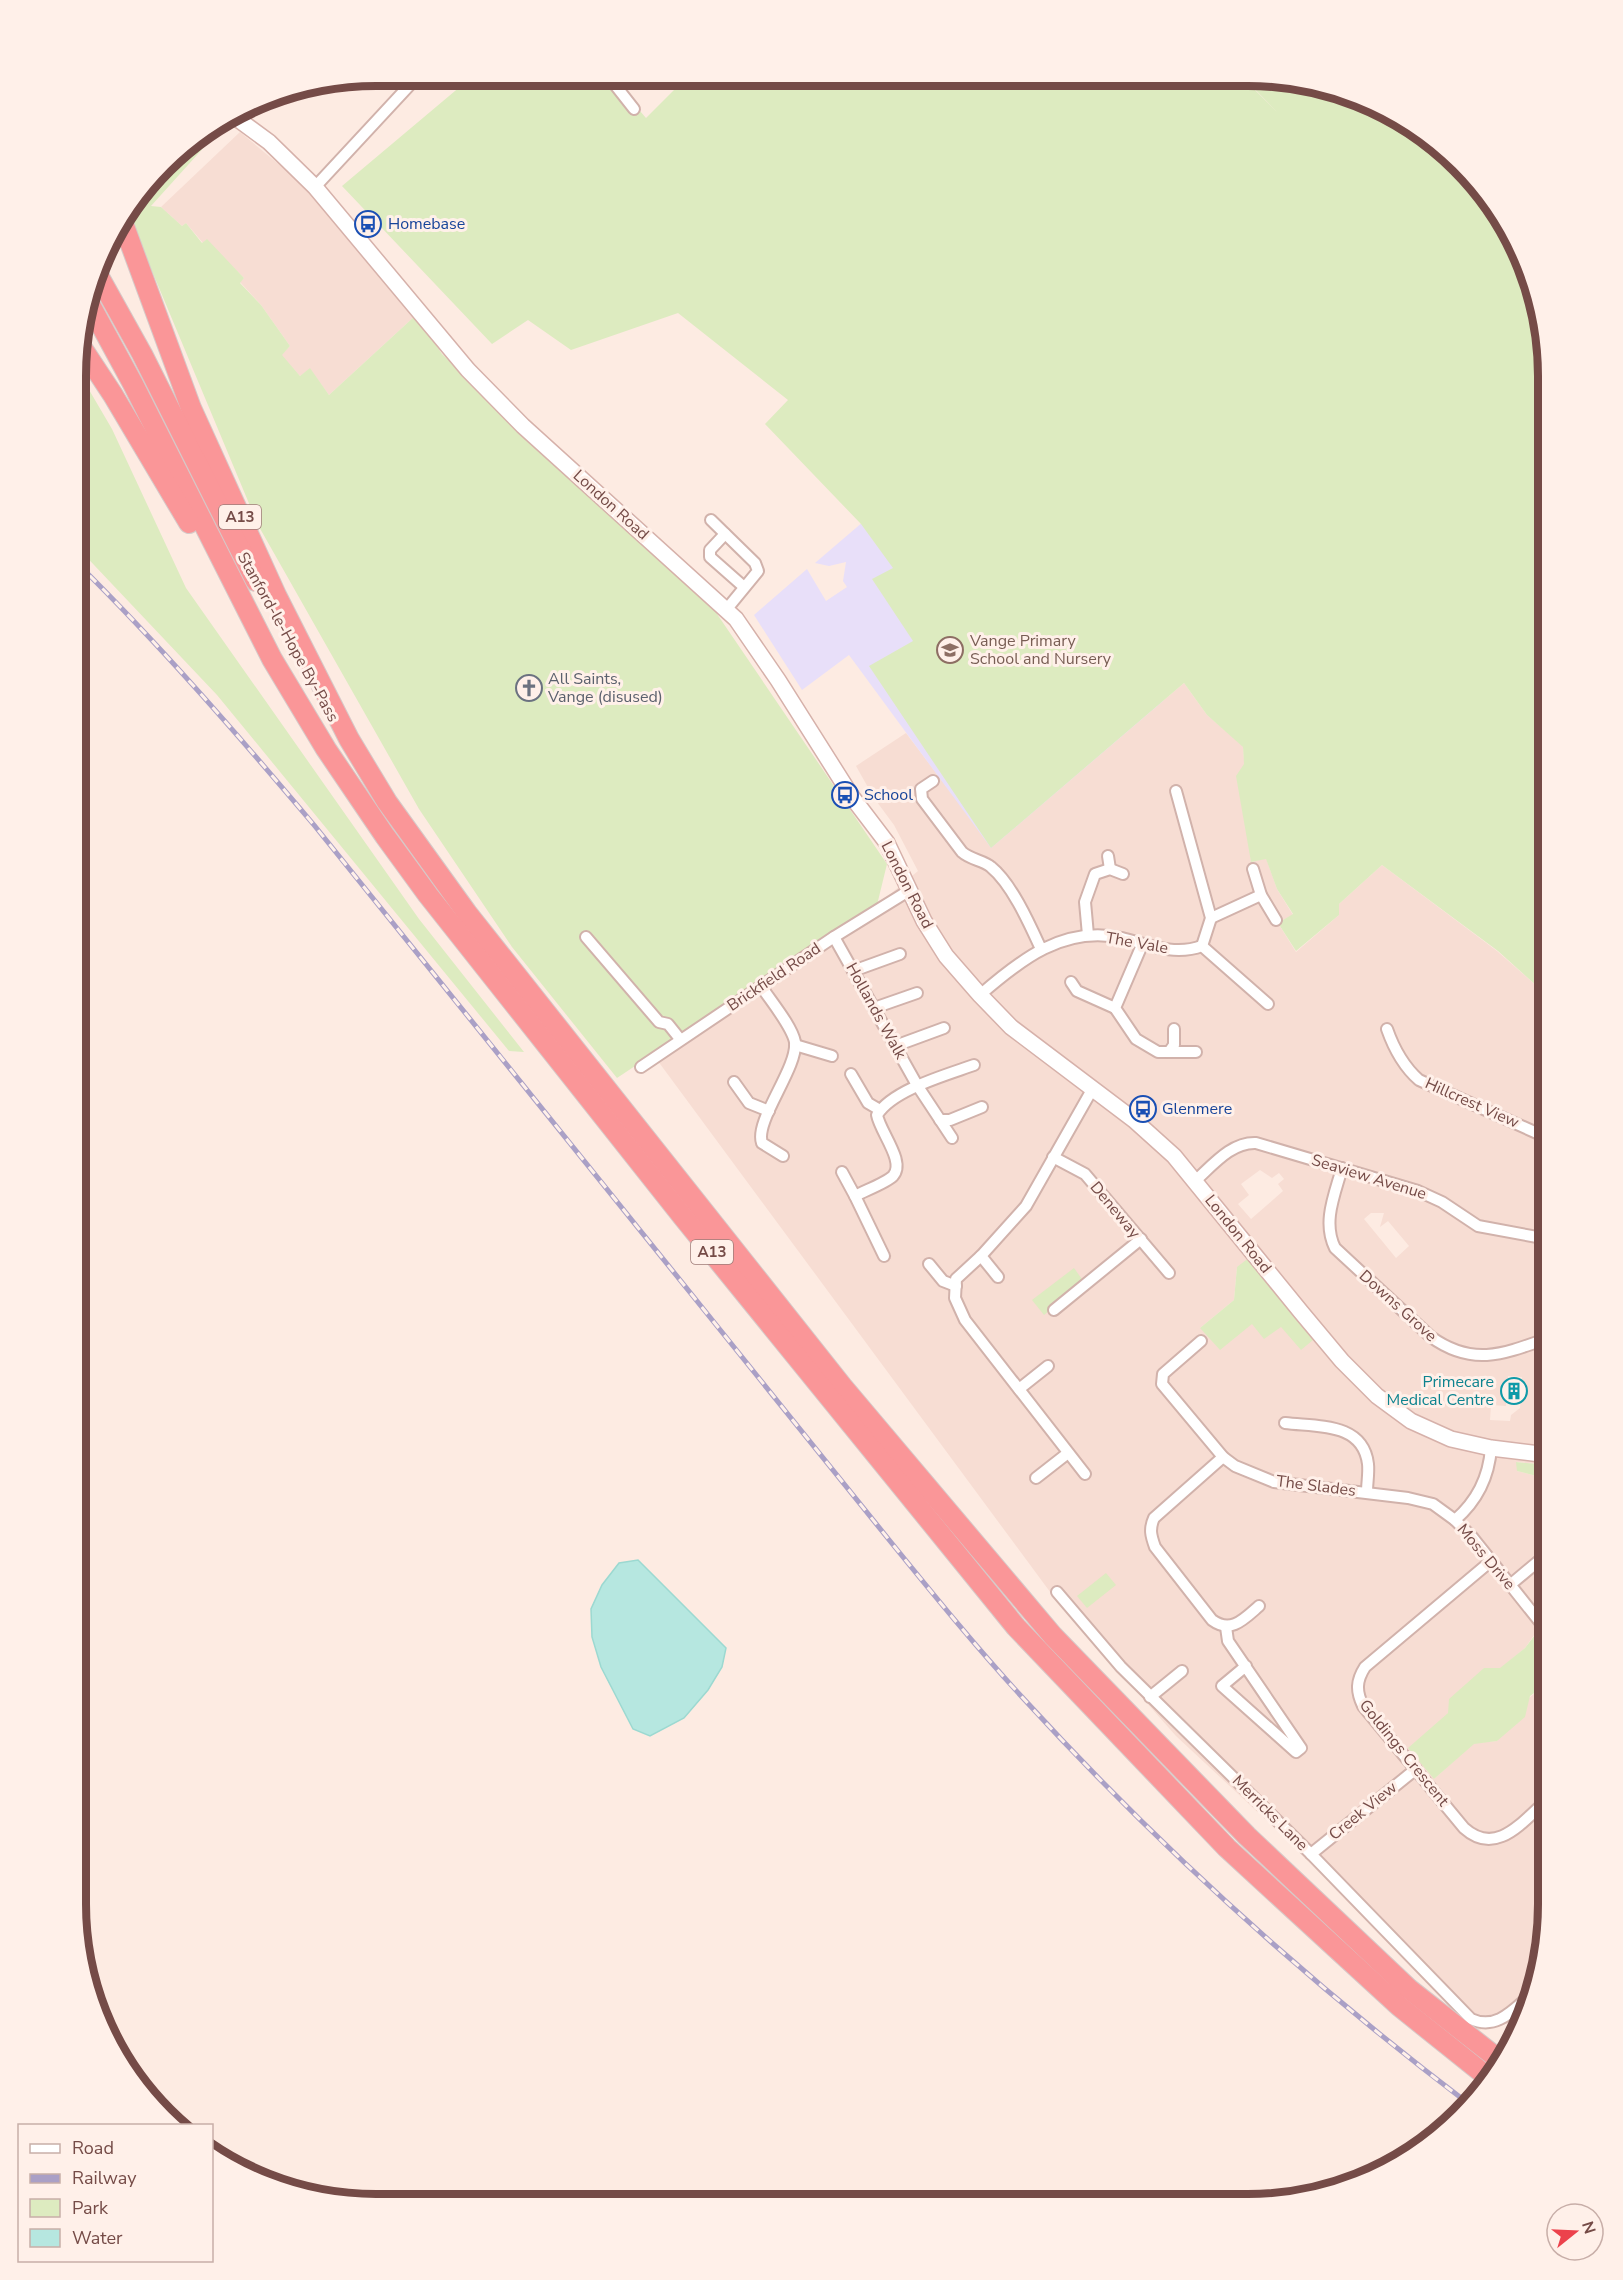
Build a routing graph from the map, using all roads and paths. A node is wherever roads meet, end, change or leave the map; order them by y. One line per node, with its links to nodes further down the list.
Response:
1 (409, 86): 5 (street)
2 (616, 86): 3 (street)
3 (634, 109)
4 (239, 120): 5 (main road, London Road)
5 (315, 187): 13 (main road, London Road)
6 (126, 228): 17 (highway, A13)
7 (102, 281): 17 (highway, Stanford-le-Hope By-Pass / A13)
8 (93, 310): 14 (highway, A13)
9 (86, 355): 14 (highway, A13)
10 (711, 520): 11 (street)
11 (725, 534): 12 (street); 12 (street)
12 (744, 587): 13 (street)
13 (726, 610): 22 (main road, London Road)
14 (272, 659): 105 (highway, A13)
15 (933, 781): 31 (street)
16 (1176, 791): 24 (street)
17 (387, 802): 104 (highway, A13)
18 (1108, 856): 19 (street)
19 (1110, 869): 21 (street); 26 (street)
20 (1253, 869): 23 (street)
21 (1123, 874)
22 (910, 891): 28 (street, Brickfield Road); 37 (main road, London Road)
23 (1261, 895): 24 (street); 25 (street)
24 (1211, 918): 30 (street)
25 (1276, 920)
26 (1088, 935): 29 (street, The Vale); 31 (street, The Vale)
27 (586, 937): 44 (street)
28 (834, 937): 33 (street, Hollands Walk); 35 (street, Brickfield Road)
29 (1142, 945): 30 (street, The Vale); 40 (street)
30 (1202, 946): 38 (street)
31 (1041, 949): 37 (street, The Vale)
32 (900, 954): 33 (street)
33 (853, 971): 39 (street, Hollands Walk)
34 (1071, 982): 40 (street)
35 (760, 986): 44 (street, Brickfield Road); 45 (street)
36 (917, 993): 39 (street)
37 (980, 995): 55 (main road, London Road)
38 (1268, 1004)
39 (874, 1008): 46 (street, Hollands Walk)
40 (1115, 1008): 47 (street)
41 (944, 1028): 46 (street)
42 (1174, 1029): 47 (street)
43 (1387, 1029): 60 (street, Hillcrest View)
44 (680, 1039): 51 (street, Brickfield Road)
45 (795, 1045): 49 (street); 58 (street)
46 (895, 1046): 54 (street, Hollands Walk)
47 (1169, 1052): 48 (street)
48 (1197, 1052)
49 (832, 1056)
50 (974, 1065): 54 (street)
51 (641, 1067)
52 (851, 1074): 57 (street)
53 (734, 1082): 58 (street)
54 (917, 1085): 57 (street); 59 (street, Hollands Walk)
55 (1093, 1088): 63 (street); 66 (main road, London Road)
56 (982, 1107): 59 (street)
57 (880, 1110): 67 (street)
58 (769, 1111): 62 (street)
59 (940, 1120): 61 (street, Hollands Walk)
60 (1538, 1134)
61 (952, 1138)
62 (783, 1156)
63 (1053, 1157): 69 (street, Deneway); 71 (street)
64 (1342, 1168): 66 (street, Seaview Avenue); 68 (street, Seaview Avenue); 78 (street, Downs Grove)
65 (842, 1172): 67 (street)
66 (1195, 1181): 82 (main road, London Road)
67 (855, 1196): 70 (street)
68 (1538, 1237)
69 (1140, 1239): 73 (street, Deneway); 76 (street)
70 (884, 1256)
71 (981, 1256): 74 (street); 75 (street)
72 (929, 1264): 75 (street)
73 (1168, 1273)
74 (998, 1276)
75 (956, 1286): 80 (street)
76 (1053, 1310)
77 (1201, 1341): 85 (street, The Slades)
78 (1538, 1342)
79 (1048, 1366): 80 (street)
80 (1019, 1389): 83 (street)
81 (1285, 1423): 88 (street)
82 (1491, 1448): 84 (main road, London Road); 89 (street, Moss Drive)
83 (1068, 1453): 86 (street); 87 (street)
84 (1538, 1454)
85 (1223, 1457): 88 (street, The Slades); 96 (street)
86 (1085, 1474)
87 (1036, 1478)
88 (1366, 1492): 89 (street, The Slades)
89 (1455, 1520): 90 (street, Moss Drive)
90 (1491, 1561): 92 (street, Moss Drive); 100 (street, Goldings Crescent)
91 (1538, 1562): 92 (street)
92 (1510, 1585): 95 (street, Moss Drive)
93 (1057, 1592): 99 (street, Merricks Lane)
94 (1259, 1606): 96 (street)
95 (1538, 1620)
96 (1226, 1627): 97 (street)
97 (1246, 1666): 97 (street)
98 (1182, 1671): 99 (street)
99 (1150, 1697): 102 (street, Merricks Lane)
100 (1416, 1768): 101 (street, Goldings Crescent); 102 (street, Creek View)
101 (1538, 1808)
102 (1311, 1854): 103 (street, Merricks Lane)
103 (1519, 2004)
104 (1495, 2056)
105 (1483, 2073)

